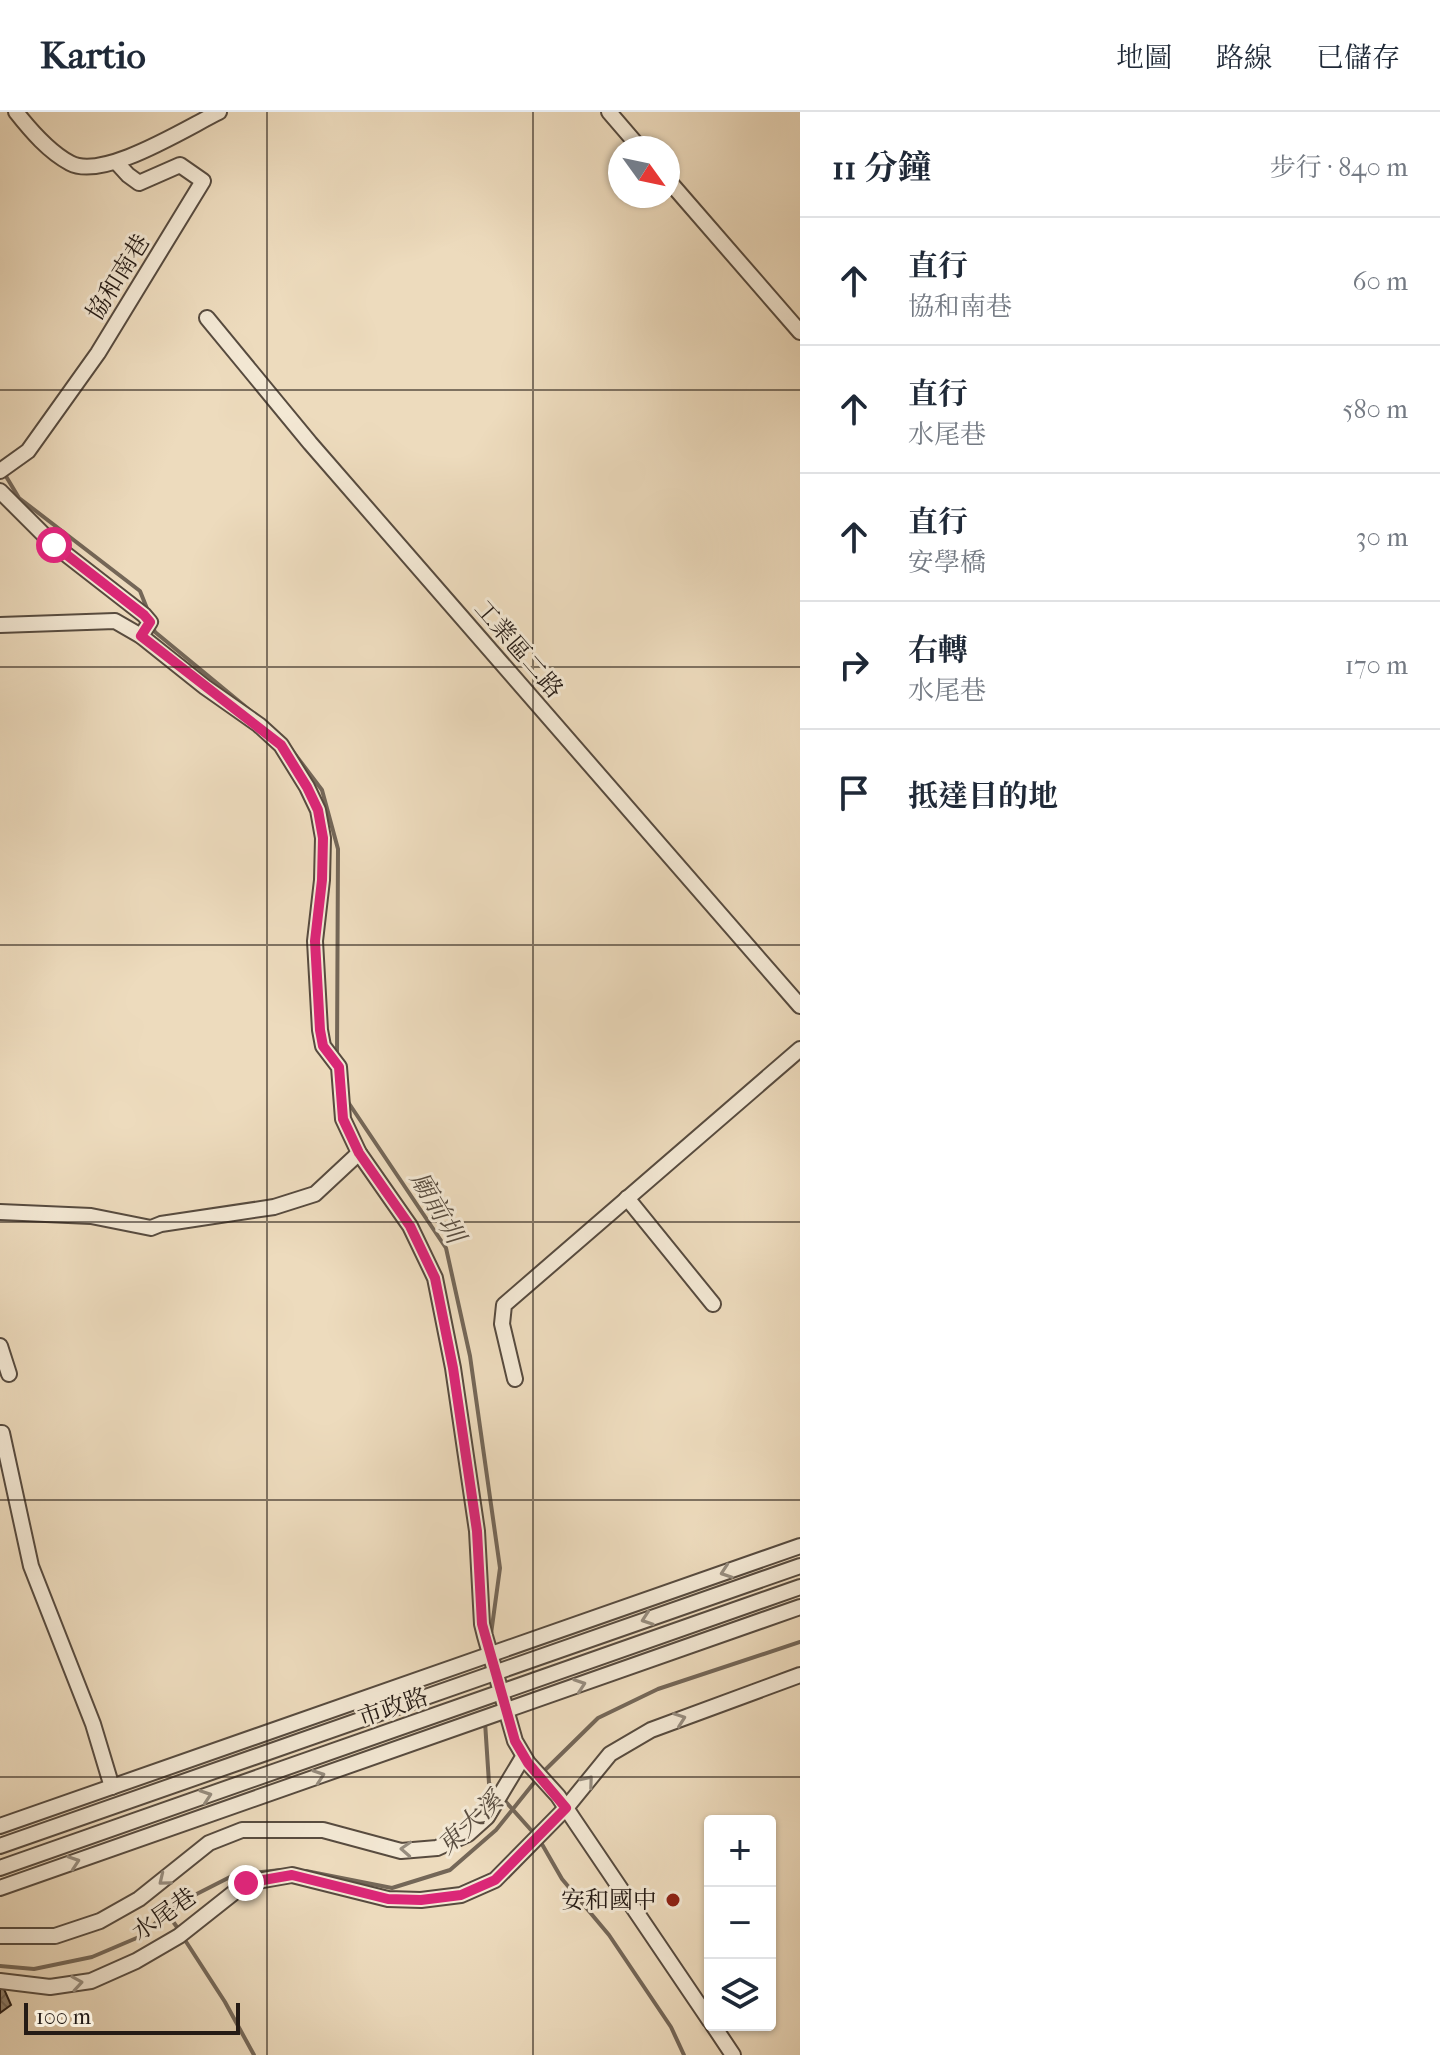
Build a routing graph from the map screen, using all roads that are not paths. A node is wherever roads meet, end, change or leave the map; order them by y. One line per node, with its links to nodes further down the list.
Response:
1 (16, 112): 5 (street)
2 (219, 112): 5 (street)
3 (609, 112): 4 (street)
4 (630, 136)
5 (117, 163): 9 (street, 協和南巷)
6 (680, 194): 8 (street)
7 (207, 318): 13 (street, 工業區二路)
8 (800, 332)
9 (0, 471)
10 (0, 491): 12 (street)
11 (0, 625): 12 (street)
12 (141, 636): 15 (street)
13 (800, 1006)
14 (800, 1049): 16 (street)
15 (359, 1153): 17 (street); 27 (street)
16 (627, 1198): 18 (street); 21 (street)
17 (0, 1212)
18 (713, 1304)
19 (0, 1346): 20 (street)
20 (9, 1374)
21 (515, 1379)
22 (0, 1433): 33 (street)
23 (800, 1546): 27 (street, 市政路, one-way to 27)
24 (800, 1566): 28 (street, 市政路, one-way to 28)
25 (800, 1587): 30 (street, 市政路)
26 (800, 1607): 31 (street, 市政路, one-way to 26)
27 (490, 1654): 28 (street); 33 (street, 市政路)
28 (496, 1674): 30 (street); 36 (street, 市政路)
29 (800, 1675): 34 (street, 水尾巷, one-way to 29)
30 (501, 1692): 31 (street); 37 (street, 市政路, one-way to 30)
31 (506, 1710): 32 (street); 38 (street, 市政路, one-way to 31)
32 (526, 1760): 34 (street); 39 (street, 水尾巷, one-way to 39)
33 (112, 1787): 35 (street, 市政路)
34 (562, 1802): 40 (street, 水尾巷, one-way to 34); 41 (street)
35 (0, 1826)
36 (0, 1846)
37 (0, 1868)
38 (0, 1888)
39 (0, 1936)
40 (0, 1981)
41 (704, 2011)
42 (717, 2031): 43 (street)
43 (733, 2055)

